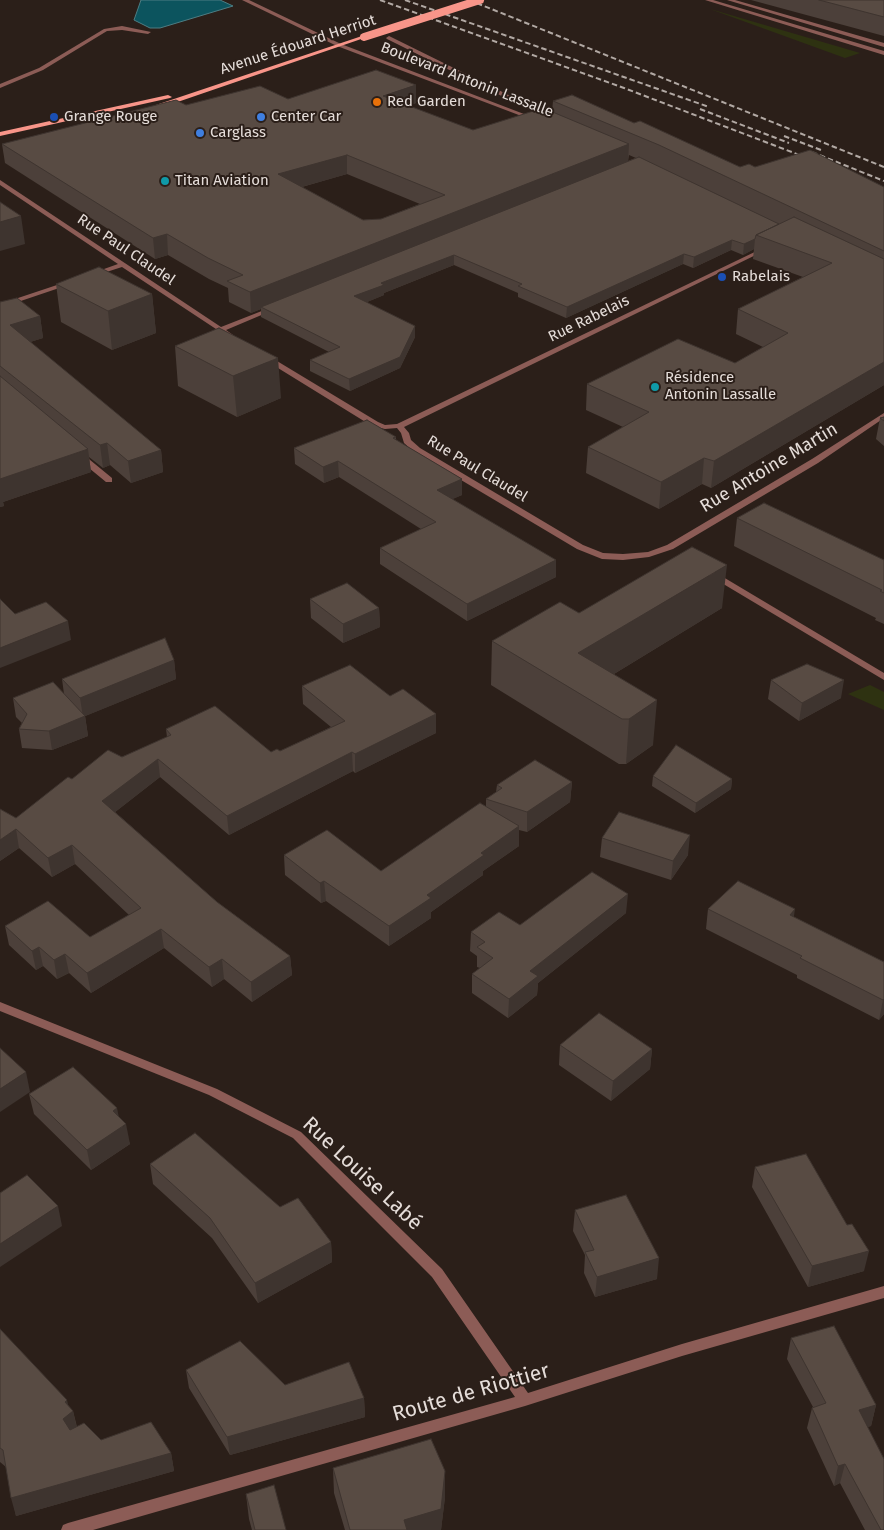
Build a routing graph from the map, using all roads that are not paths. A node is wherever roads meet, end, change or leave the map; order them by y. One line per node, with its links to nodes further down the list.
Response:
1 (245, 0): 7 (street, Boulevard Antonin Lassalle)
2 (480, 0): 7 (main road, Avenue Édouard Herriot, bridge)
3 (708, 0): 9 (street)
4 (730, 0): 8 (street)
5 (148, 32): 10 (street)
6 (389, 38): 7 (street, Boulevard Antonin Lassalle)
7 (339, 45): 11 (main road, Avenue Édouard Herriot)
8 (884, 45)
9 (884, 53)
10 (0, 86)
11 (209, 88): 12 (main road, Avenue Édouard Herriot); 13 (main road, Avenue Édouard Herriot)
12 (94, 122)
13 (0, 134)
14 (0, 182): 16 (street, Rue Paul Claudel)
15 (773, 245): 23 (street, Rue Rabelais)
16 (124, 264): 18 (street); 19 (street, Rue Paul Claudel)
17 (285, 303): 19 (street)
18 (0, 306)
19 (219, 330): 20 (street, Rue Paul Claudel)
20 (236, 340)
21 (260, 354): 23 (street)
22 (884, 415): 26 (street, Rue Antoine Martin)
23 (399, 426): 26 (street, Rue Paul Claudel)
24 (72, 450): 25 (street)
25 (109, 480)
26 (674, 550)
27 (704, 568): 28 (street)
28 (884, 677)
29 (0, 1006): 31 (street, Rue Louise Labé)
30 (884, 1292): 31 (street, Route de Riottier)
31 (525, 1400): 32 (street, Route de Riottier)
32 (68, 1530)

